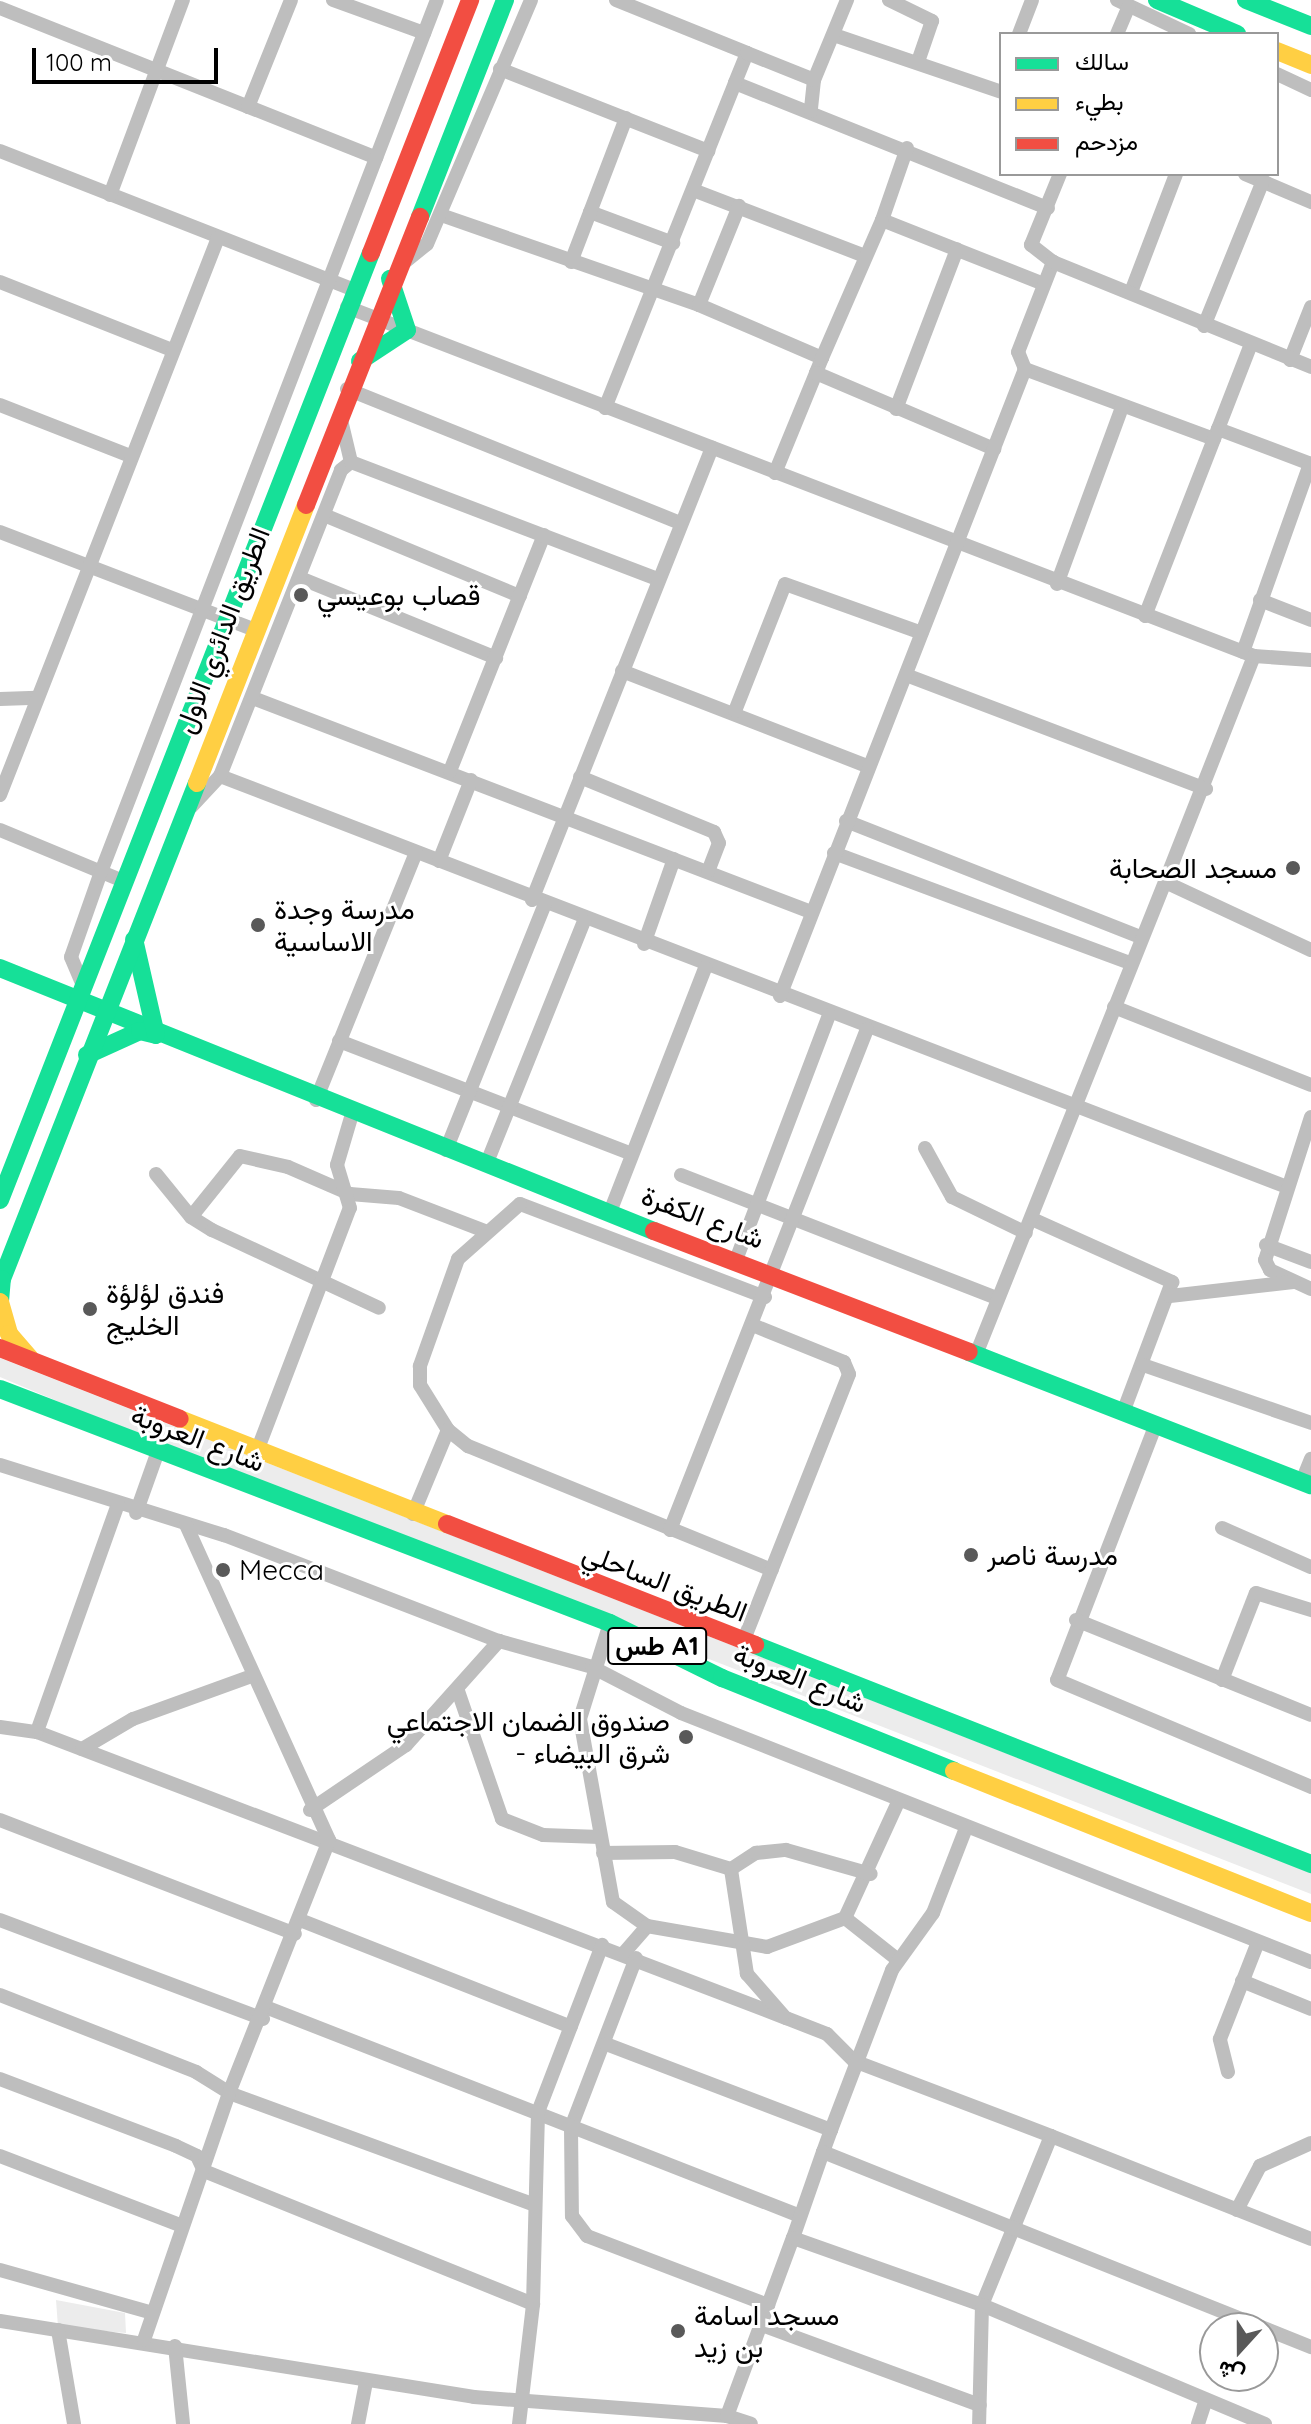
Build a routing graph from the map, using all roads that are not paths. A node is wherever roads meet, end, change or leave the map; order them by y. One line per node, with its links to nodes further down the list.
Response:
1 (183, 0): 29 (street)
2 (291, 0): 36 (street)
3 (333, 0): 22 (street)
4 (437, 0): 22 (street)
5 (470, 0): 67 (main road, الطريق الدائري الاول)
6 (505, 0): 61 (main road, الطريق الدائري الاول)
7 (531, 0): 30 (street)
8 (616, 0): 26 (street)
9 (847, 0): 23 (street)
10 (889, 0): 27 (street)
11 (1032, 0): 18 (street)
12 (1157, 0): 21 (main road)
13 (1246, 0): 16 (main road)
14 (1123, 3): 19 (street); 20 (street)
15 (0, 8): 29 (street)
16 (1288, 17): 17 (main road); 24 (main road)
17 (1311, 26)
18 (1020, 32)
19 (1117, 32)
20 (1185, 32)
21 (1232, 32)
22 (424, 33): 42 (street)
23 (834, 35): 27 (street); 32 (street)
24 (1279, 37)
25 (1279, 52): 28 (main road)
26 (747, 53): 32 (street); 33 (street)
27 (919, 58): 34 (street)
28 (1311, 65)
29 (160, 68): 36 (street); 48 (street)
30 (500, 69): 38 (street); 53 (street)
31 (1279, 75): 35 (street)
32 (814, 80): 37 (street)
33 (735, 83): 37 (street); 41 (street)
34 (999, 88)
35 (1311, 90)
36 (248, 107): 42 (street)
37 (811, 111): 39 (street)
38 (626, 118): 41 (street); 52 (street)
39 (907, 148): 51 (street); 54 (street)
40 (0, 151): 48 (street)
41 (708, 151): 47 (street)
42 (376, 158): 62 (street)
43 (1059, 176): 51 (street)
44 (1175, 176): 66 (street)
45 (1250, 176): 46 (street)
46 (1263, 181): 49 (street); 71 (street)
47 (693, 190): 50 (street); 56 (street)
48 (110, 195): 55 (street)
49 (1311, 202)
50 (739, 206): 58 (street); 68 (street)
51 (1048, 208): 60 (street)
52 (590, 212): 56 (street); 59 (street)
53 (441, 215): 59 (street); 61 (street)
54 (882, 220): 57 (street); 58 (street)
55 (218, 238): 62 (street); 74 (street)
56 (673, 243): 65 (street)
57 (957, 249): 64 (street); 85 (street)
58 (862, 255): 75 (street)
59 (571, 262): 65 (street)
60 (1053, 262): 64 (street); 66 (street)
61 (392, 274): 70 (main road, الطريق الدائري الاول); 72 (main road)
62 (329, 281): 67 (street); 105 (street)
63 (0, 282): 74 (street)
64 (1044, 284): 79 (street)
65 (653, 289): 68 (street); 84 (street)
66 (1131, 292): 71 (street)
67 (350, 298): 70 (street); 107 (main road, الطريق الدائري الاول)
68 (699, 305): 75 (street)
69 (1311, 307): 76 (street)
70 (375, 317): 72 (street); 77 (main road, الطريق الدائري الاول)
71 (1204, 326): 73 (street)
72 (407, 330): 77 (main road); 84 (street)
73 (1251, 344): 76 (street); 87 (street)
74 (172, 350): 90 (street)
75 (822, 358): 80 (street)
76 (1290, 360): 78 (street)
77 (356, 365): 81 (main road, الطريق الدائري الاول)
78 (1311, 367)
79 (1025, 369): 83 (street); 89 (street)
80 (816, 373): 85 (street); 93 (street)
81 (347, 389): 86 (main road, الطريق الدائري الاول); 95 (street)
82 (0, 405): 90 (street)
83 (1122, 407): 87 (street); 102 (street)
84 (605, 408): 88 (street)
85 (896, 409): 89 (street)
86 (339, 411): 91 (street); 109 (main road, الطريق الدائري الاول)
87 (1216, 434): 92 (street); 106 (street)
88 (712, 448): 93 (street); 95 (street)
89 (994, 449): 98 (street)
90 (130, 456): 99 (street)
91 (351, 462): 94 (street); 97 (street)
92 (1311, 464): 104 (street)
93 (775, 473): 98 (street)
94 (324, 515): 100 (street); 103 (street)
95 (680, 523): 101 (street)
96 (0, 532): 99 (street)
97 (544, 535): 101 (street); 103 (street)
98 (957, 546): 102 (street); 110 (street)
99 (86, 566): 105 (street); 116 (street)
100 (300, 578): 112 (street); 117 (street)
101 (658, 579): 114 (street)
102 (1057, 584): 106 (street)
103 (520, 596): 112 (street)
104 (1260, 600): 108 (street); 111 (street)
105 (201, 610): 107 (street); 136 (street)
106 (1145, 616): 111 (street)
107 (225, 619): 109 (street); 137 (main road, الطريق الدائري الاول)
108 (1311, 620)
109 (253, 629): 128 (main road, الطريق الدائري الاول)
110 (922, 633): 115 (street); 119 (street)
111 (1249, 654): 113 (street); 125 (street)
112 (496, 658): 121 (street)
113 (1311, 660)
114 (622, 671): 119 (street); 123 (street)
115 (906, 675): 120 (street); 125 (street)
116 (37, 698): 118 (street); 126 (street)
117 (253, 698): 121 (street); 122 (street)
118 (0, 699)
119 (735, 711): 120 (street)
120 (867, 766): 129 (street)
121 (450, 771): 124 (street)
122 (220, 776): 128 (street); 131 (street)
123 (580, 777): 127 (street); 135 (street)
124 (471, 780): 127 (street); 134 (street)
125 (1206, 789): 138 (street)
126 (0, 795)
127 (566, 817): 133 (street); 139 (street)
128 (179, 818): 142 (main road, الطريق الدائري الاول)
129 (846, 821): 132 (street); 143 (street)
130 (0, 830): 136 (street)
131 (416, 852): 134 (street); 157 (street)
132 (834, 853): 140 (street); 146 (street)
133 (674, 859): 135 (street); 144 (street)
134 (439, 861): 139 (street)
135 (708, 871): 140 (street)
136 (101, 872): 137 (street); 149 (street)
137 (123, 881): 149 (main road, الطريق الدائري الاول)
138 (1165, 882): 143 (street); 145 (street)
139 (539, 902): 141 (street); 160 (street)
140 (811, 912): 150 (street)
141 (584, 921): 144 (street); 163 (street)
142 (133, 933): 153 (main road, الطريق الدائري الاول); 156 (main road)
143 (1141, 937): 146 (street)
144 (644, 944): 148 (street)
145 (1311, 950)
146 (1129, 963): 152 (street)
147 (0, 968): 151 (main road, شارع الكفرة)
148 (705, 968): 150 (street); 168 (street)
149 (82, 983): 151 (main road, الطريق الدائري الاول)
150 (780, 996): 154 (street)
151 (75, 1002): 153 (main road, شارع الكفرة); 175 (main road, الطريق الدائري الاول)
152 (1114, 1007): 159 (street); 162 (street)
153 (103, 1012): 156 (main road, شارع الكفرة); 158 (main road, الطريق الدائري الاول)
154 (829, 1015): 155 (street); 177 (street)
155 (867, 1029): 162 (street); 180 (street)
156 (156, 1035): 158 (main road); 161 (main road, شارع الكفرة)
157 (339, 1041): 160 (street); 161 (street)
158 (87, 1055): 187 (main road, الطريق الدائري الاول)
159 (1311, 1085)
160 (471, 1090): 163 (street); 167 (street)
161 (316, 1100): 164 (main road, شارع الكفرة)
162 (1078, 1104): 173 (street); 181 (street)
163 (509, 1105): 168 (street); 169 (street)
164 (352, 1114): 167 (main road, شارع الكفرة); 174 (street)
165 (1311, 1117): 173 (street)
166 (925, 1148): 181 (street)
167 (446, 1150): 169 (main road, شارع الكفرة)
168 (632, 1154): 178 (street)
169 (486, 1165): 172 (main road, شارع الكفرة)
170 (156, 1174): 179 (street)
171 (681, 1175): 177 (street)
172 (531, 1182): 176 (street); 178 (main road, شارع الكفرة)
173 (1284, 1186): 183 (street)
174 (350, 1194): 179 (street); 182 (street); 189 (street)
175 (0, 1200)
176 (520, 1204): 182 (street); 192 (street)
177 (757, 1205): 180 (street); 184 (street)
178 (610, 1212): 184 (main road, شارع الكفرة)
179 (191, 1217): 189 (street)
180 (794, 1219): 186 (street); 193 (street)
181 (1029, 1226): 191 (street); 193 (street)
182 (485, 1231): 205 (street)
183 (1266, 1245): 185 (street); 188 (street)
184 (736, 1260): 186 (main road, شارع الكفرة)
185 (1311, 1262)
186 (775, 1275): 192 (street); 198 (main road, شارع الكفرة)
187 (1, 1282): 194 (main road, الطريق الدائري الاول)
188 (1293, 1282): 190 (street); 191 (street)
189 (324, 1284): 195 (street); 206 (street)
190 (1311, 1289)
191 (1170, 1296): 200 (street)
192 (765, 1297): 196 (street)
193 (996, 1298): 198 (street)
194 (0, 1301): 199 (main road)
195 (379, 1308)
196 (755, 1326): 216 (street); 218 (street)
197 (0, 1348): 199 (main road, الطريق الساحلي / طس A1)
198 (977, 1352): 202 (main road, شارع الكفرة)
199 (32, 1360): 206 (main road, الطريق الساحلي / طس A1)
200 (1143, 1365): 202 (street); 203 (street)
201 (1, 1389): 207 (main road, شارع العروبة / طس A1)
202 (1124, 1410): 204 (main road, شارع الكفرة)
203 (1311, 1423)
204 (1156, 1424): 210 (main road, شارع الكفرة); 220 (street)
205 (448, 1430): 213 (street); 216 (street)
206 (257, 1451): 213 (main road, الطريق الساحلي / طس A1)
207 (157, 1454): 212 (street); 221 (main road, شارع العروبة / طس A1)
208 (1311, 1459): 210 (street)
209 (0, 1465): 211 (street)
210 (1307, 1483)
211 (118, 1504): 212 (street); 230 (street)
212 (136, 1513): 214 (street)
213 (413, 1514): 223 (main road, الطريق الساحلي / طس A1)
214 (186, 1525): 222 (street); 225 (street)
215 (1222, 1528): 217 (street)
216 (670, 1530): 218 (street)
217 (1311, 1567)
218 (772, 1570): 223 (street)
219 (1311, 1610): 226 (street)
220 (1076, 1620): 226 (street); 232 (street)
221 (610, 1623): 224 (street); 243 (main road, شارع العروبة / طس A1)
222 (499, 1641): 224 (street); 227 (street)
223 (743, 1642): 240 (main road, الطريق الساحلي / طس A1)
224 (592, 1667): 233 (street); 237 (street)
225 (252, 1676): 231 (street); 234 (street)
226 (1222, 1680): 228 (street)
227 (458, 1691): 234 (street); 237 (street)
228 (1311, 1715)
229 (0, 1727): 230 (street)
230 (37, 1732): 231 (street)
231 (82, 1749): 238 (street)
232 (1311, 1787)
233 (898, 1802): 236 (street); 242 (street)
234 (310, 1810): 238 (street)
235 (0, 1820): 247 (street)
236 (966, 1828): 248 (street); 252 (street)
237 (600, 1837): 239 (street)
238 (329, 1840): 247 (street); 249 (street)
239 (603, 1853): 241 (street); 246 (street)
240 (1311, 1864)
241 (731, 1869): 242 (street); 250 (street)
242 (871, 1874): 244 (street)
243 (1311, 1913)
244 (845, 1918): 250 (street); 252 (street)
245 (0, 1920): 257 (street)
246 (647, 1926): 250 (street); 251 (street)
247 (298, 1927): 257 (street); 259 (street)
248 (1258, 1942): 253 (street); 254 (street)
249 (602, 1945): 251 (street); 259 (street)
250 (743, 1946): 258 (street)
251 (629, 1956): 258 (street); 260 (street)
252 (897, 1959): 261 (street)
253 (1311, 1962)
254 (1242, 1981): 256 (street); 262 (street)
255 (0, 1995): 264 (street)
256 (1311, 2009)
257 (265, 2014): 264 (street); 265 (street)
258 (786, 2018): 261 (street)
259 (571, 2027): 265 (street)
260 (606, 2044): 266 (street); 267 (street)
261 (854, 2061): 267 (street); 268 (street)
262 (1228, 2072)
263 (0, 2079): 272 (street)
264 (229, 2093): 272 (street); 273 (street)
265 (538, 2112): 266 (street); 273 (street)
266 (571, 2127): 275 (street); 282 (street)
267 (831, 2130): 270 (street)
268 (1051, 2136): 274 (street); 276 (street)
269 (1311, 2143): 274 (street)
270 (823, 2152): 275 (street); 276 (street)
271 (0, 2156): 277 (street)
272 (204, 2171): 277 (street); 281 (street)
273 (533, 2204): 281 (street)
274 (1237, 2210): 279 (street)
275 (800, 2216): 278 (street)
276 (1014, 2224): 283 (street); 290 (street)
277 (182, 2226): 284 (street)
278 (793, 2238): 282 (street); 283 (street)
279 (1311, 2239)
280 (0, 2270): 284 (street)
281 (533, 2304): 292 (street)
282 (768, 2305): 286 (street)
283 (982, 2305): 293 (street); 294 (street)
284 (149, 2312): 288 (street)
285 (0, 2321): 287 (street)
286 (762, 2325): 294 (street); 295 (street)
287 (58, 2330): 288 (street); 297 (street)
288 (144, 2340): 289 (street)
289 (175, 2346): 291 (street); 298 (street)
290 (1311, 2347)
291 (366, 2382): 292 (street); 299 (street)
292 (523, 2400): 295 (street); 300 (street)
293 (1206, 2400): 296 (street); 303 (street)
294 (980, 2405): 302 (street)
295 (727, 2416): 301 (street)
296 (1257, 2423)
297 (74, 2424)
298 (183, 2424)
299 (358, 2424)
300 (519, 2424)
301 (751, 2424)
302 (979, 2424)
303 (1198, 2424)

